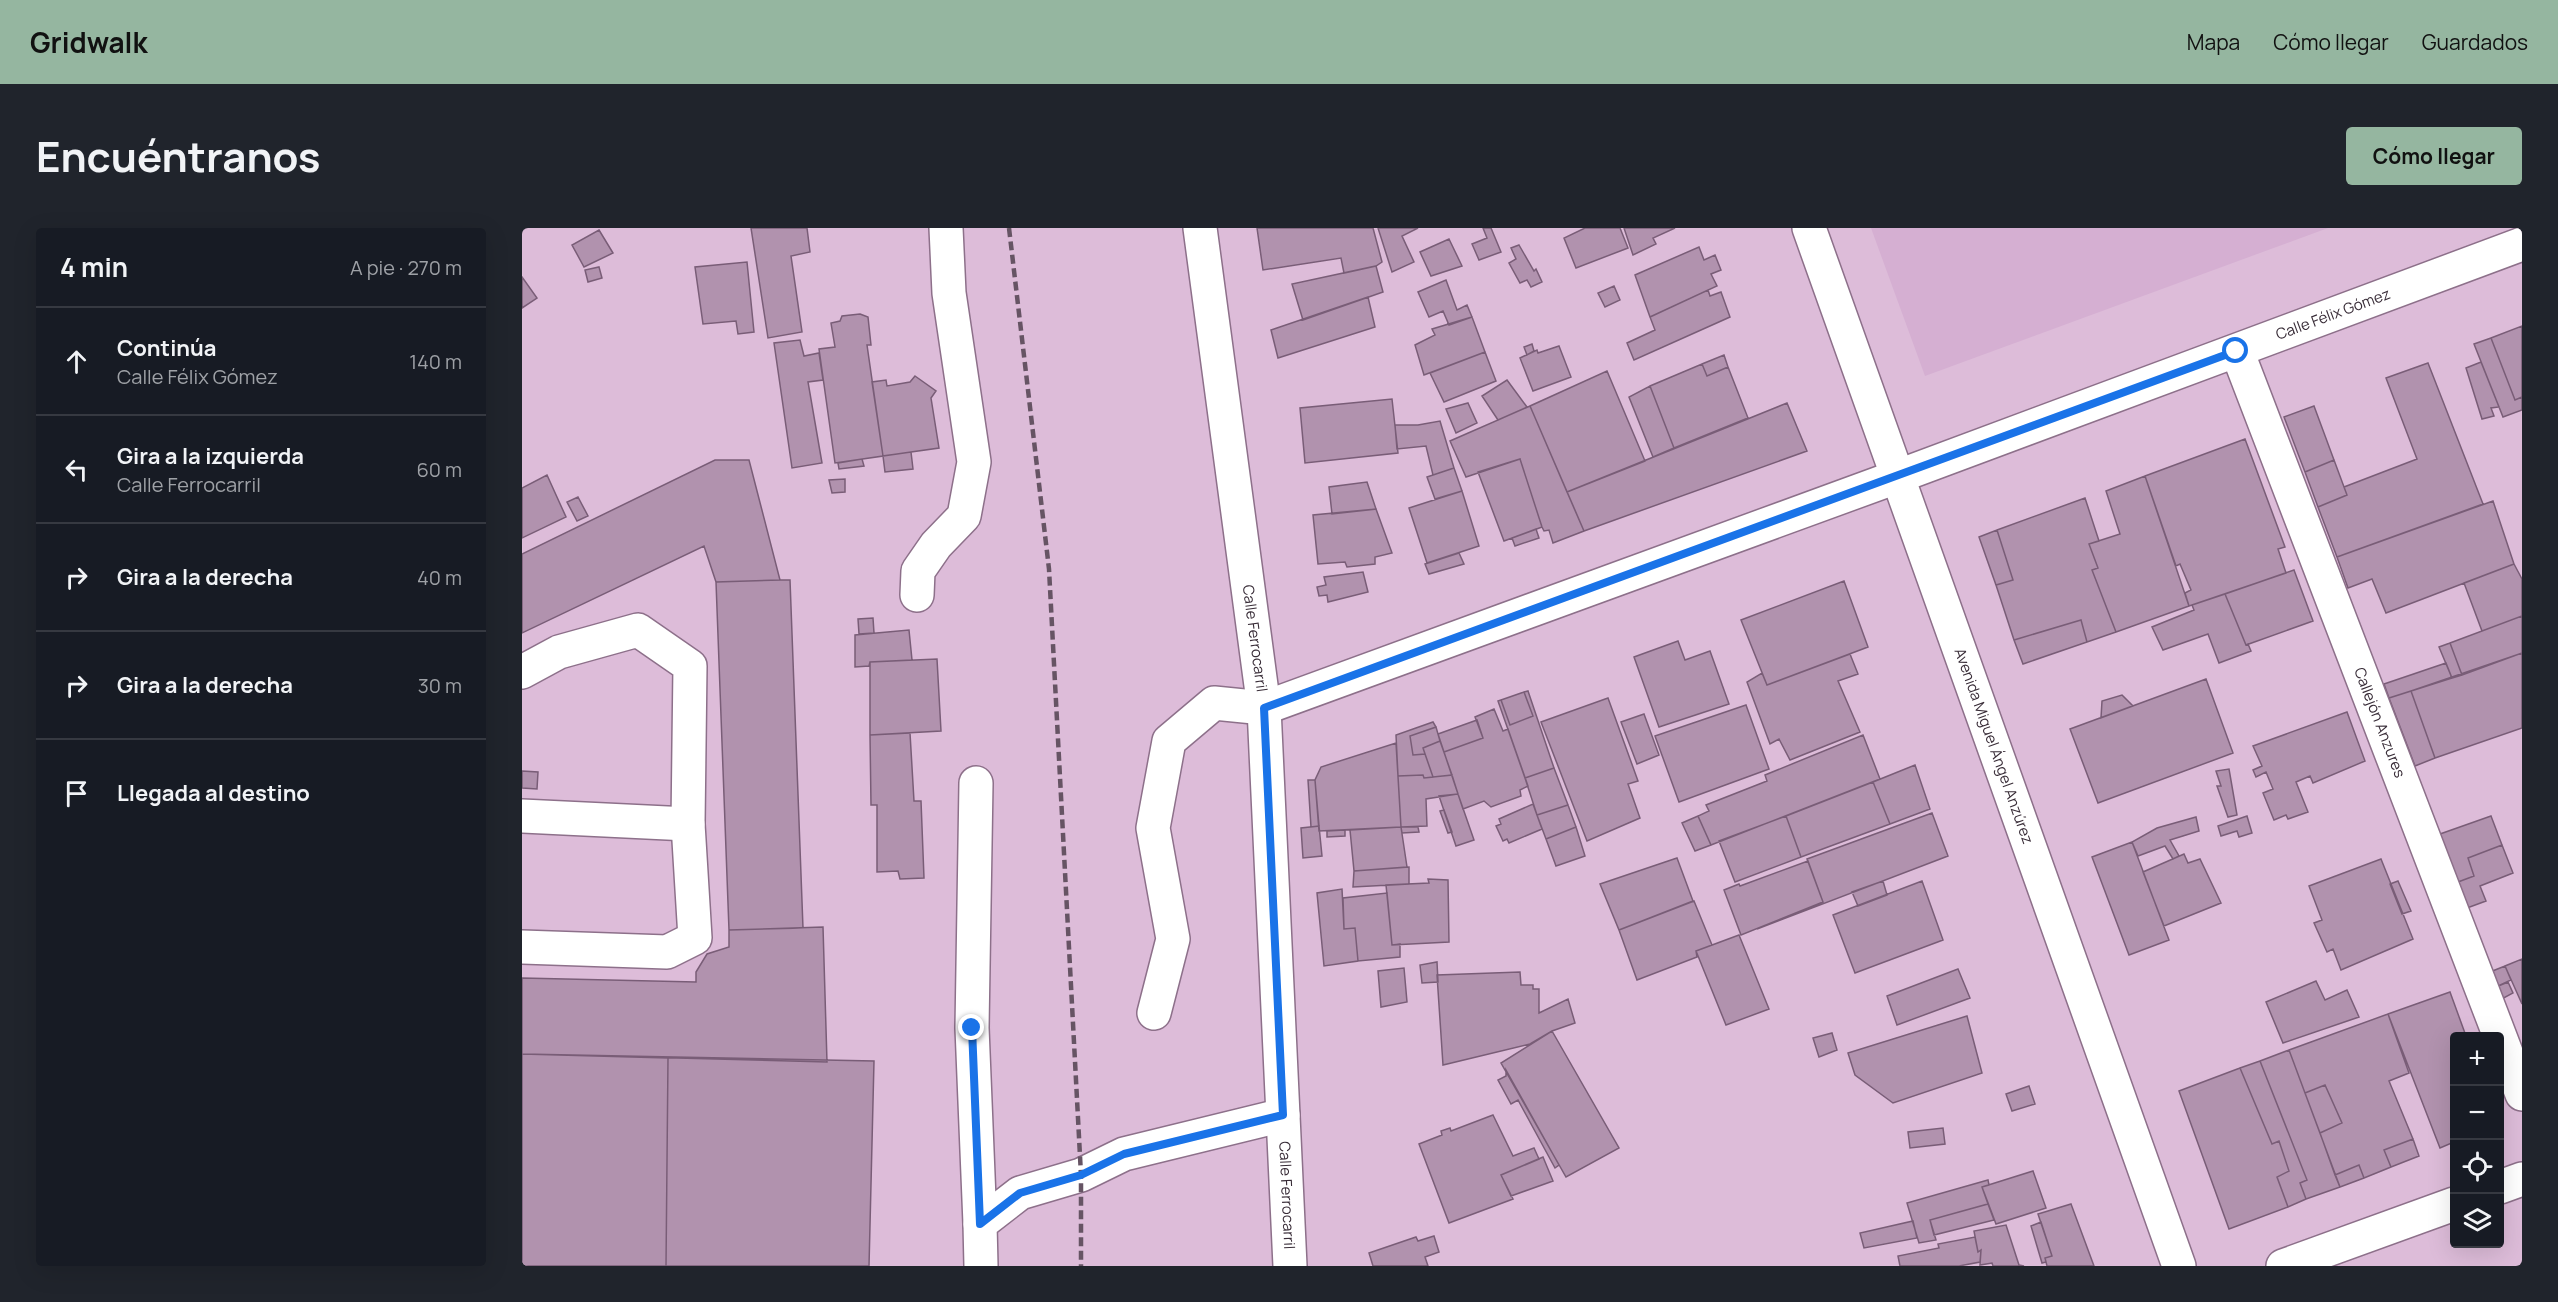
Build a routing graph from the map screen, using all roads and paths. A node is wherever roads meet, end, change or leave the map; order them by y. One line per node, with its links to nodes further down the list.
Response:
1 (946, 228): 7 (street)
2 (1200, 228): 9 (street, Calle Ferrocarril)
3 (1809, 228): 6 (street, Avenida Miguel Ángel Anzúrez)
4 (2522, 244): 5 (street, Calle Félix Gómez)
5 (2236, 351): 6 (street, Calle Félix Gómez); 15 (street, Callejón Anzures)
6 (1899, 476): 9 (street, Calle Félix Gómez); 23 (street, Avenida Miguel Ángel Anzúrez)
7 (917, 595)
8 (522, 672): 12 (street)
9 (1264, 708): 14 (street); 16 (street, Calle Ferrocarril)
10 (976, 783): 20 (street)
11 (522, 816): 12 (street)
12 (688, 824): 13 (street)
13 (522, 946)
14 (1154, 1013)
15 (2522, 1094)
16 (1283, 1115): 20 (street); 22 (street, Calle Ferrocarril)
17 (2522, 1179): 18 (street)
18 (2504, 1185)
19 (2450, 1205): 24 (street)
20 (980, 1224): 21 (street)
21 (981, 1266)
22 (1290, 1266)
23 (2179, 1266)
24 (2283, 1266)

